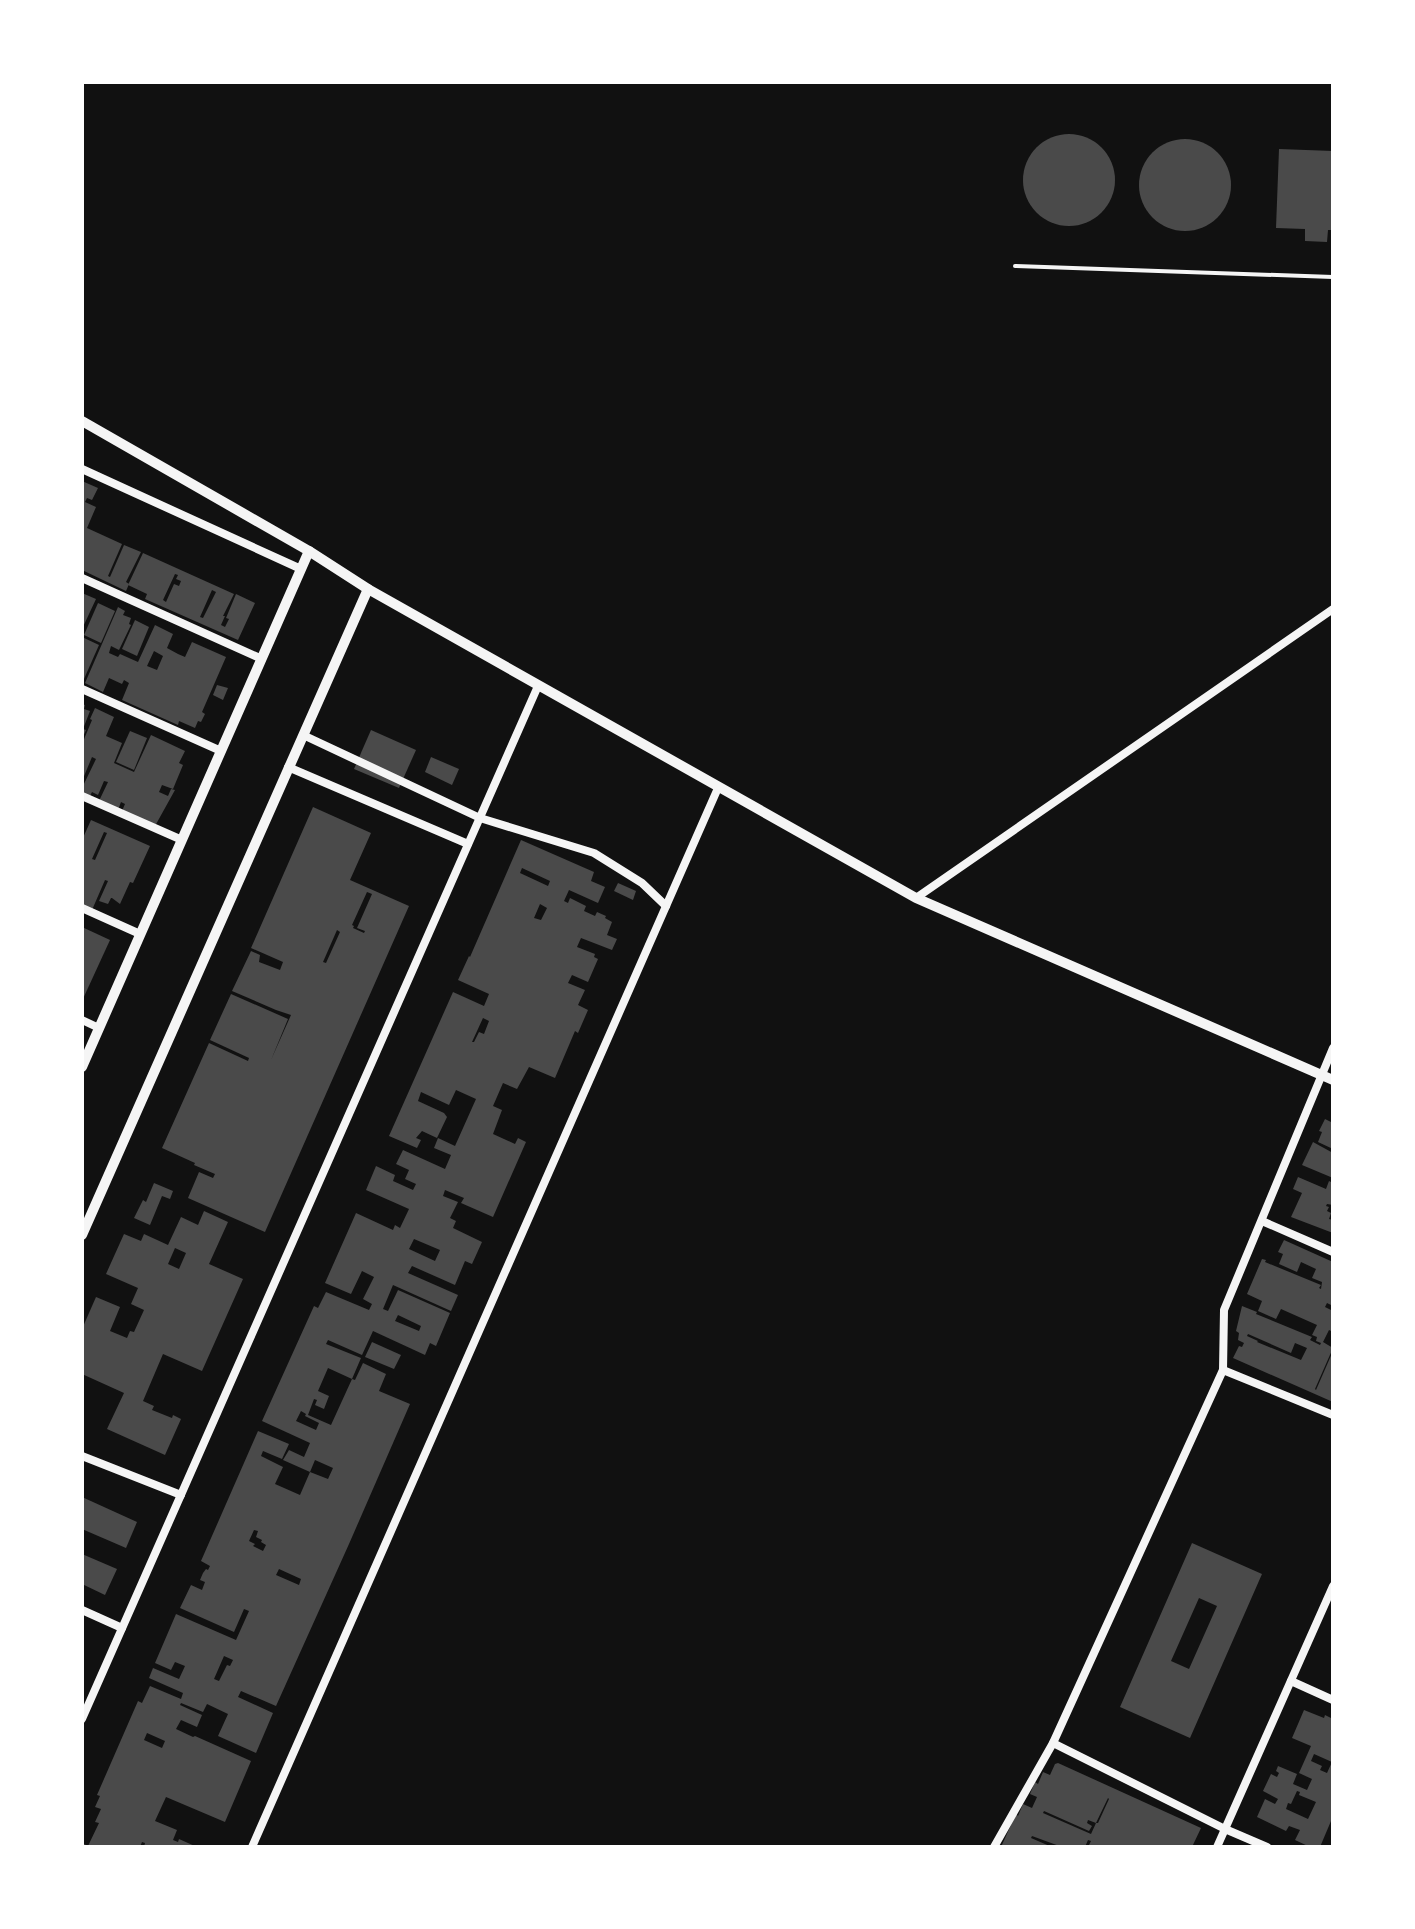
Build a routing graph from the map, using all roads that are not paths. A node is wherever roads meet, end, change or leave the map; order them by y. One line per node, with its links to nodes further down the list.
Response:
1 (1015, 266): 2 (lane)
2 (1333, 277)
3 (82, 421): 5 (street)
4 (82, 469): 6 (street)
5 (309, 551): 6 (street); 8 (street)
6 (301, 569): 10 (street)
7 (82, 578): 10 (street)
8 (368, 589): 11 (street); 13 (street)
9 (1333, 609): 21 (street)
10 (262, 659): 14 (street)
11 (538, 686): 16 (street); 18 (street)
12 (82, 689): 14 (street)
13 (303, 735): 15 (street); 18 (street)
14 (221, 751): 19 (street)
15 (288, 767): 20 (street); 32 (street)
16 (718, 788): 21 (street); 22 (street)
17 (82, 796): 19 (street)
18 (480, 818): 20 (street); 22 (street)
19 (182, 840): 24 (street)
20 (468, 844): 37 (street)
21 (916, 898): 29 (street)
22 (666, 906): 46 (street)
23 (82, 908): 24 (street)
24 (140, 934): 26 (street)
25 (82, 1020): 26 (street)
26 (99, 1028): 28 (street)
27 (1333, 1048): 29 (street)
28 (82, 1067)
29 (1321, 1075): 30 (street); 31 (street)
30 (1333, 1080)
31 (1262, 1221): 33 (street); 34 (street)
32 (82, 1235)
33 (1333, 1252)
34 (1223, 1370): 35 (street); 44 (street)
35 (1333, 1415)
36 (82, 1456): 37 (street)
37 (181, 1495): 40 (street)
38 (1333, 1586): 41 (street)
39 (82, 1610): 40 (street)
40 (122, 1628): 43 (street)
41 (1291, 1681): 42 (street); 45 (street)
42 (1333, 1700)
43 (82, 1719)
44 (1053, 1743): 45 (street); 47 (street)
45 (1225, 1829): 48 (street); 49 (street)
46 (252, 1847)
47 (994, 1847)
48 (1217, 1847)
49 (1267, 1847)

